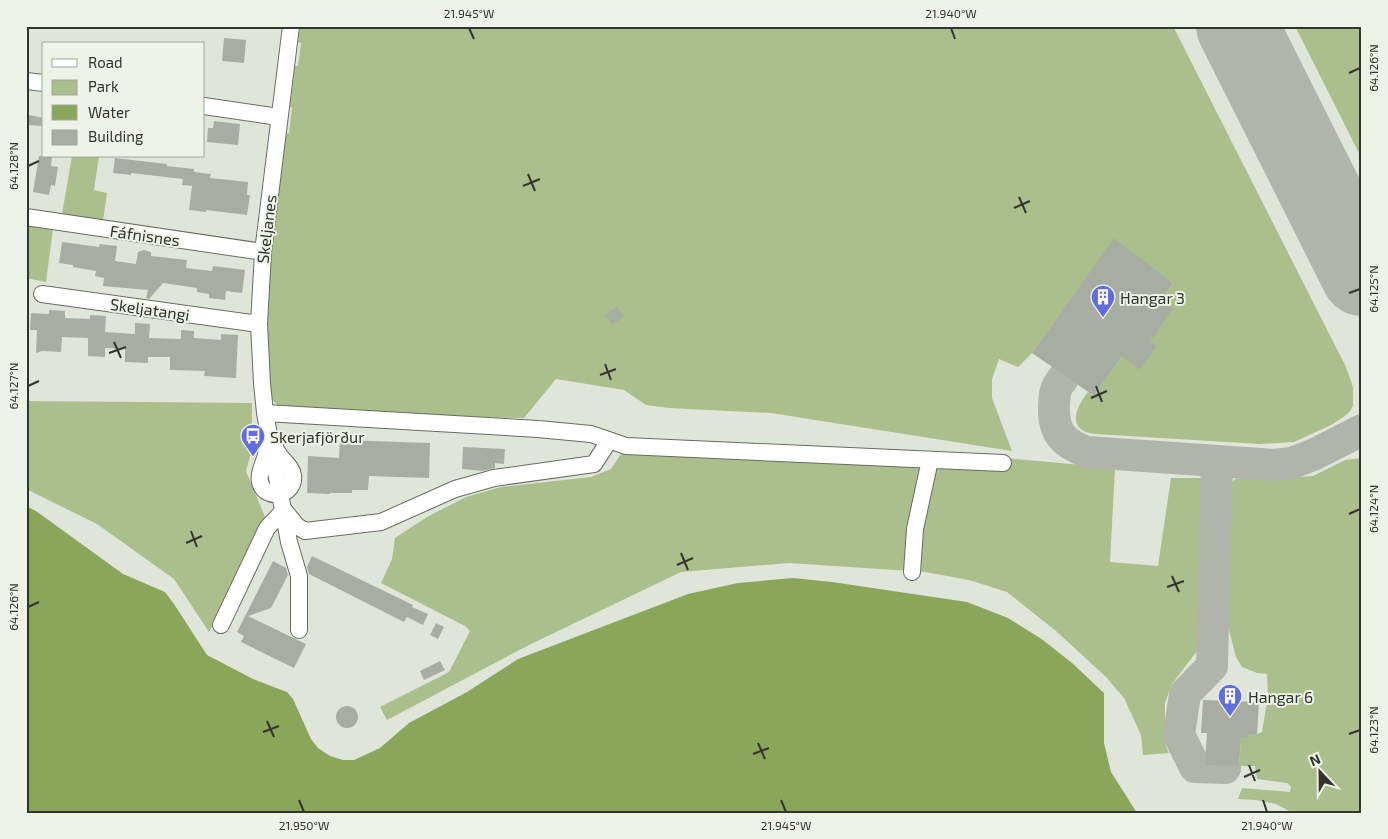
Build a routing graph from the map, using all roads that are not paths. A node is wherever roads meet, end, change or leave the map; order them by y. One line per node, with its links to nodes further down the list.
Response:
1 (291, 26): 5 (street, Skeljanes)
2 (26, 81): 3 (street)
3 (42, 83)
4 (205, 106): 5 (street)
5 (280, 118): 7 (street, Skeljanes)
6 (26, 218): 7 (street, Fáfnisnes)
7 (263, 252): 9 (street, Skeljanes)
8 (42, 294): 9 (street, Skeljatangi)
9 (259, 324): 10 (street, Skeljanes)
10 (265, 413): 11 (street); 14 (street, Skeljanes)
11 (609, 441): 12 (street); 14 (street)
12 (930, 460): 13 (street); 15 (street)
13 (1003, 463)
14 (282, 502): 16 (street); 17 (street, Skeljanes)
15 (912, 572)
16 (222, 625)
17 (299, 630)

